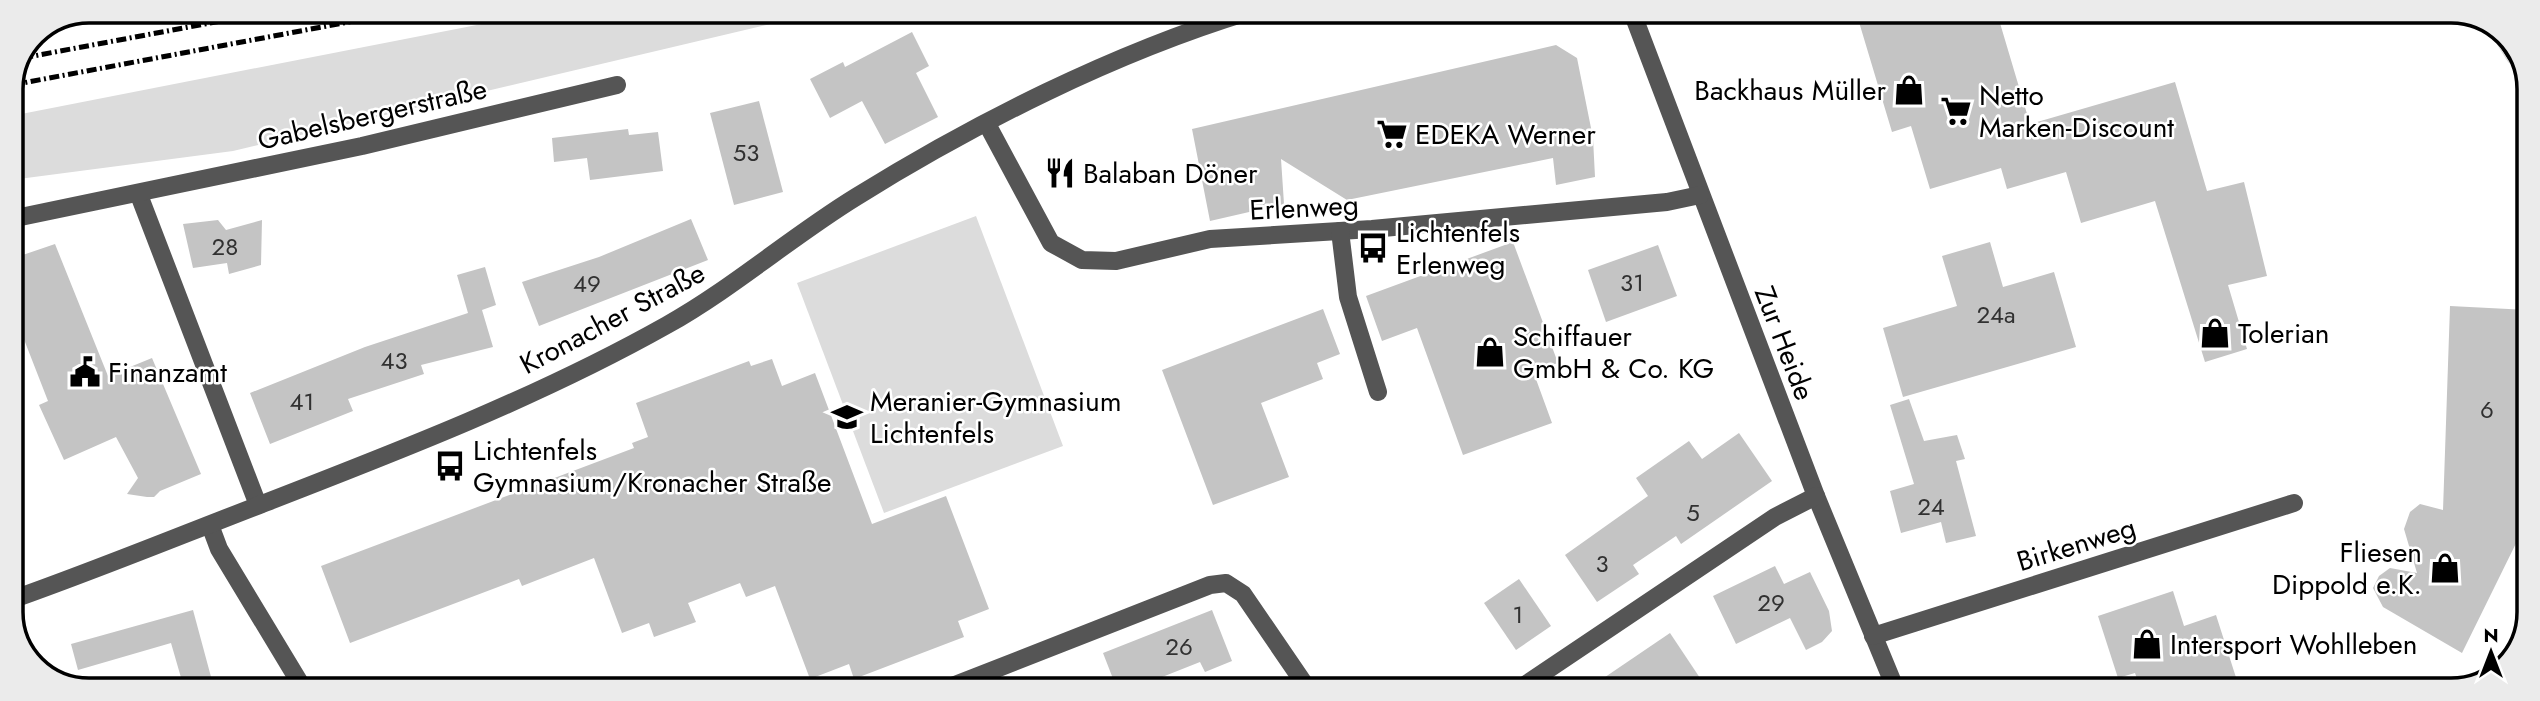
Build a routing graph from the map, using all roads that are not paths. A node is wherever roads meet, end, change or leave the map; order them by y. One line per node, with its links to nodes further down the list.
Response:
1 (1213, 23): 4 (street, Kronacher Straße)
2 (1636, 23): 6 (street, Zur Heide)
3 (617, 85): 5 (street, Gabelsbergerstraße)
4 (987, 124): 8 (street, Erlenweg); 12 (street, Kronacher Straße)
5 (139, 195): 7 (street, Gabelsbergerstraße); 12 (street)
6 (1700, 195): 8 (street, Erlenweg); 10 (street, Zur Heide)
7 (23, 217)
8 (1340, 231): 9 (street)
9 (1378, 393)
10 (1816, 496): 15 (street, Zur Heide); 19 (street)
11 (2294, 503): 15 (street, Birkenweg)
12 (258, 505): 13 (street, Kronacher Straße)
13 (210, 525): 14 (street, Kronacher Straße); 16 (street)
14 (23, 595)
15 (1873, 636): 20 (street, Zur Heide)
16 (297, 678)
17 (973, 678): 18 (street)
18 (1300, 678)
19 (1538, 678)
20 (1891, 678)

